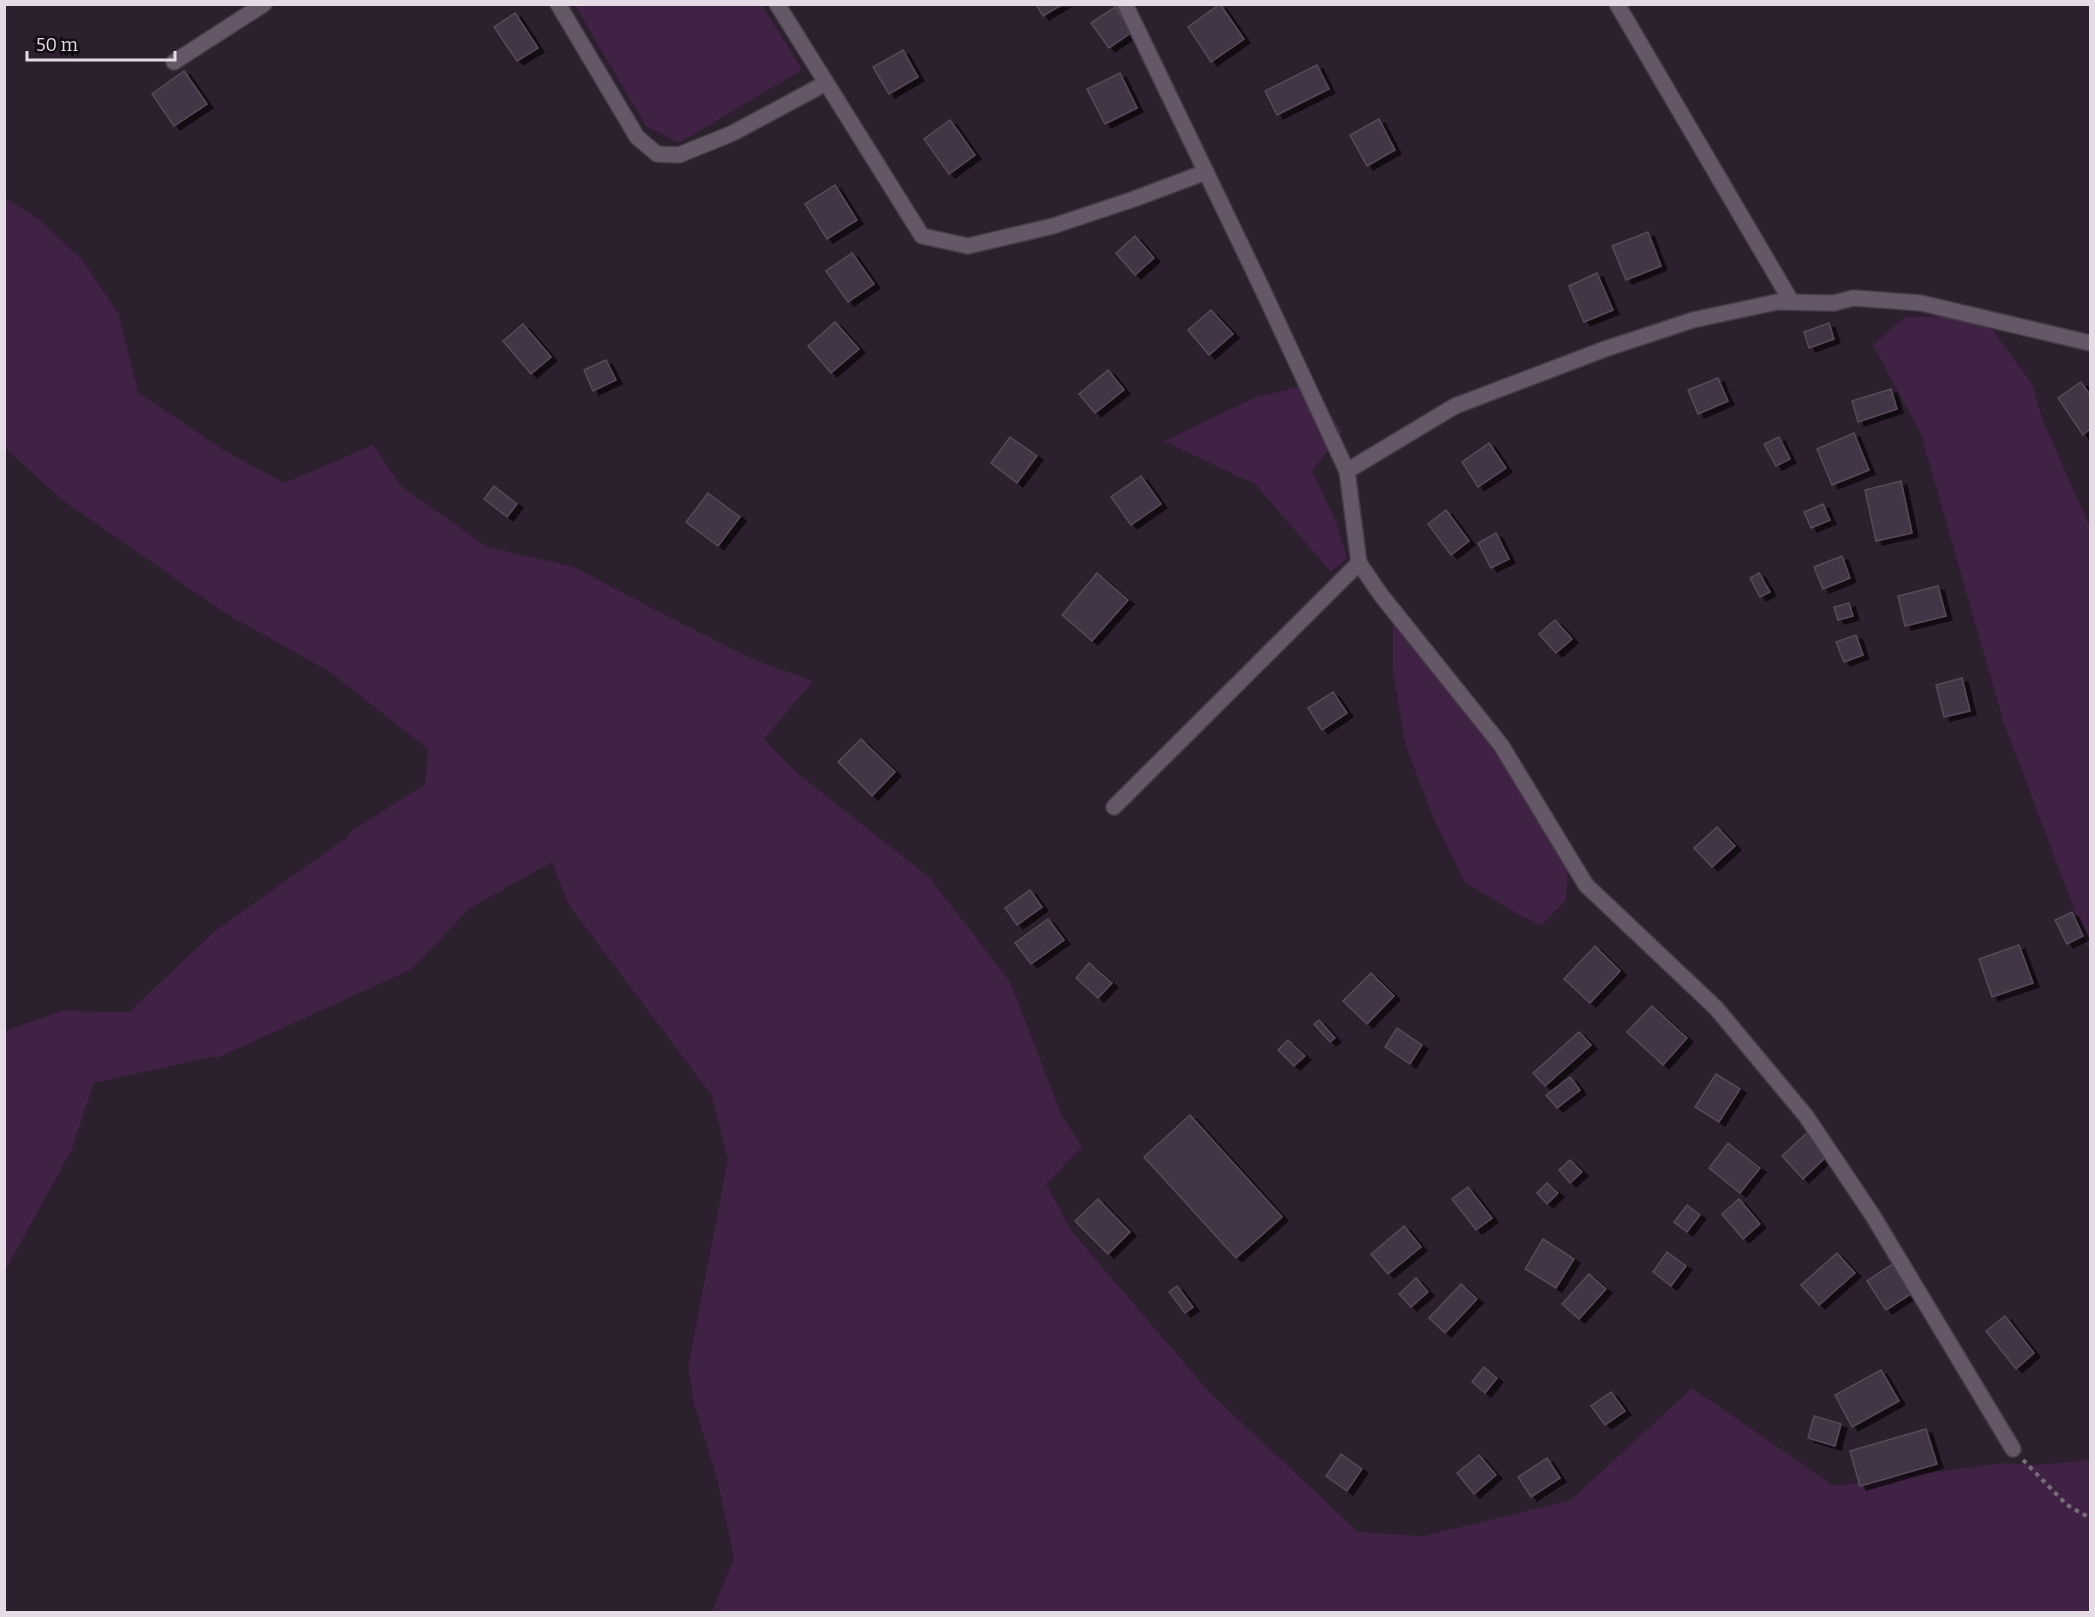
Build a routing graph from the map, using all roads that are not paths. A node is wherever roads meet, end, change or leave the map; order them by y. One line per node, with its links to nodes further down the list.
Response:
1 (264, 4): 6 (street)
2 (558, 4): 7 (street)
3 (777, 4): 7 (street)
4 (1125, 4): 8 (street)
5 (1617, 4): 9 (street)
6 (174, 62)
7 (826, 83): 8 (street)
8 (1206, 172): 11 (street)
9 (1791, 301): 10 (street); 11 (street)
10 (2091, 343)
11 (1347, 471): 12 (street)
12 (1359, 563): 13 (street); 14 (street)
13 (1114, 807)
14 (2013, 1449)

